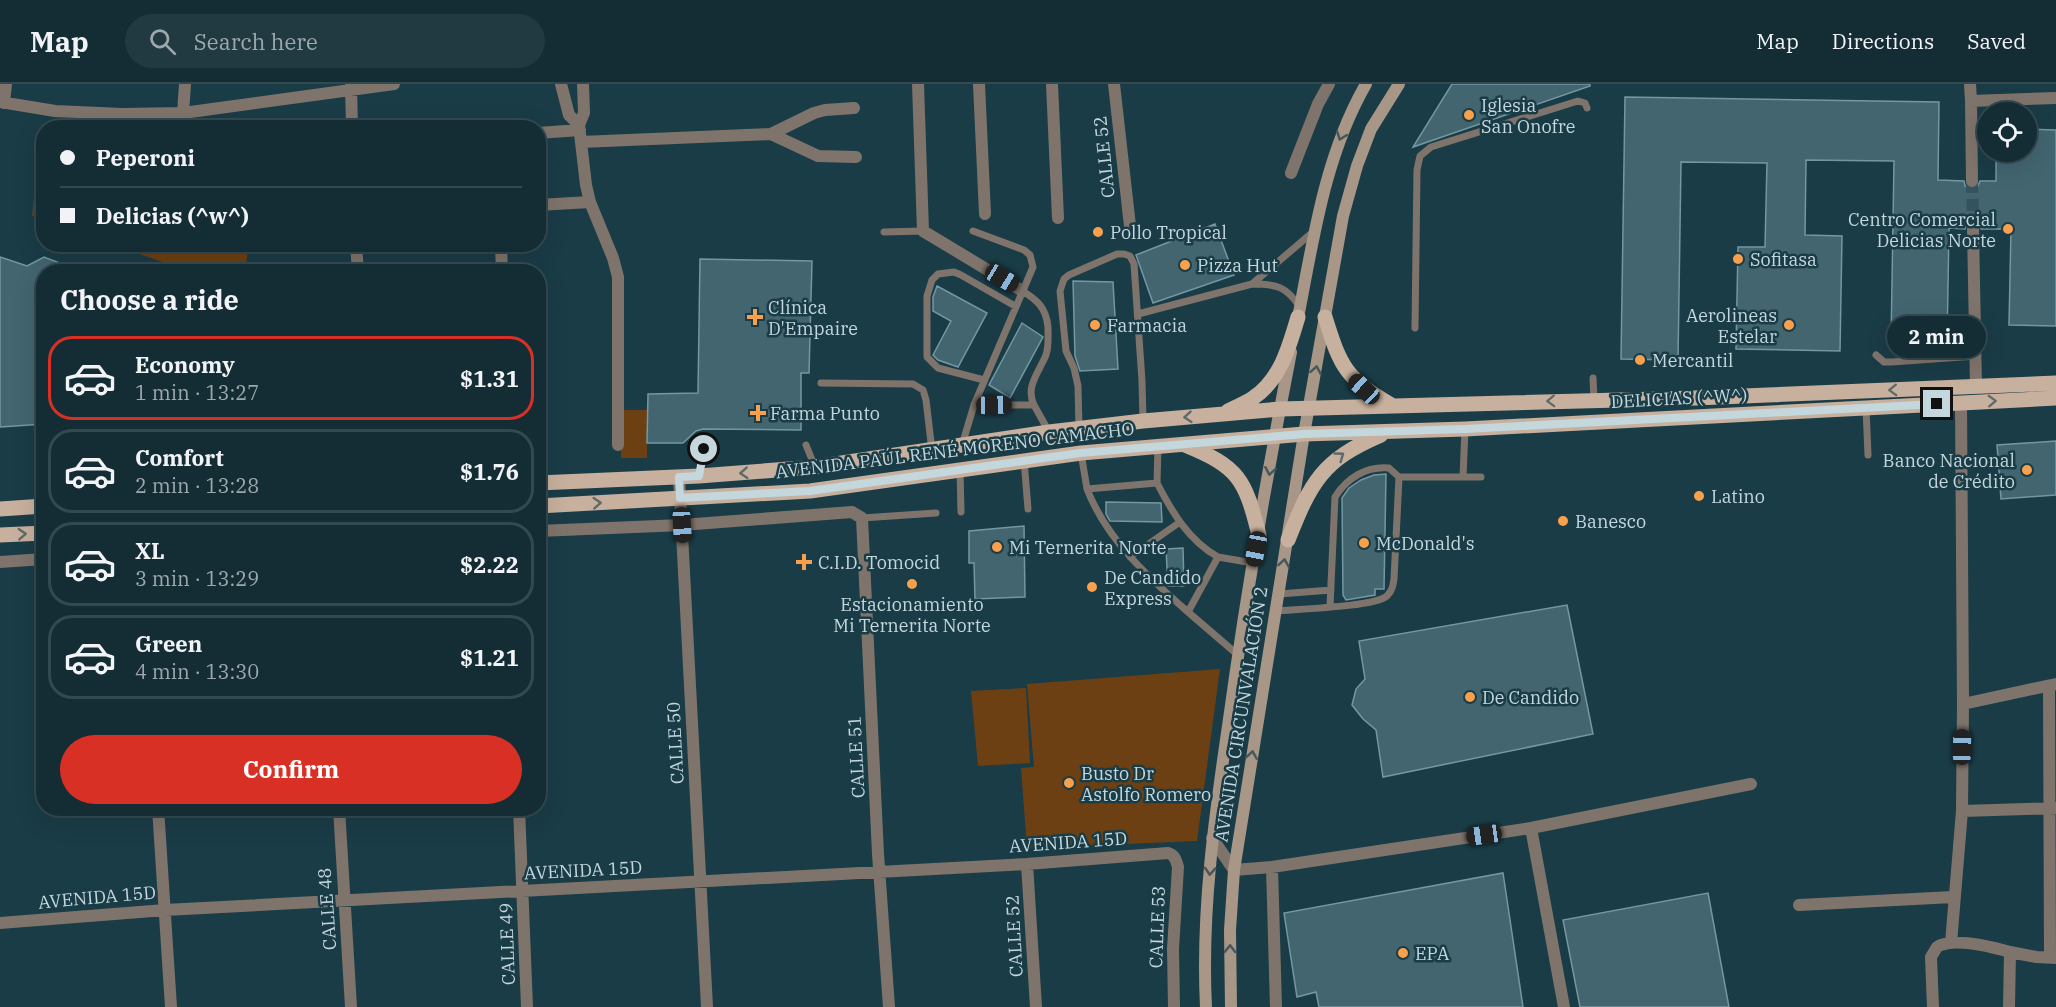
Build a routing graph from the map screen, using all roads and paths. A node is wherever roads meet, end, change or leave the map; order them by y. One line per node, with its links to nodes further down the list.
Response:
1 (6, 84): 17 (street)
2 (185, 84): 20 (street)
3 (394, 84): 14 (street)
4 (561, 84): 22 (street)
5 (583, 84): 22 (street)
6 (918, 84): 34 (street)
7 (980, 84): 30 (street)
8 (1052, 84): 31 (street)
9 (1114, 84): 32 (street, CALLE 52)
10 (1329, 84): 26 (street)
11 (1366, 84): 37 (main road, AVENIDA CIRCUNVALACIÓN 2, one-way to 37)
12 (1399, 84): 43 (main road, AVENIDA CIRCUNVALACIÓN 2)
13 (1970, 84): 16 (street)
14 (351, 87): 20 (street); 21 (street)
15 (2056, 98): 16 (street)
16 (1971, 101): 27 (street)
17 (2, 103): 20 (street)
18 (854, 108): 24 (street)
19 (1587, 108): 44 (lane)
20 (183, 113)
21 (352, 120)
22 (580, 132): 23 (street); 24 (street); 28 (street)
23 (546, 133)
24 (771, 134): 25 (street)
25 (856, 157)
26 (1291, 173)
27 (1972, 181)
28 (591, 202): 29 (street); 71 (street)
29 (546, 205)
30 (985, 214)
31 (1058, 218)
32 (1130, 226)
33 (1973, 229): 46 (street)
34 (923, 231): 36 (lane); 39 (street)
35 (973, 231): 39 (lane)
36 (885, 232)
37 (1314, 232): 38 (lane); 41 (main road, AVENIDA CIRCUNVALACIÓN 2)
38 (1252, 284): 41 (lane); 42 (lane)
39 (1021, 290): 40 (lane); 56 (lane)
40 (1015, 306): 48 (lane); 48 (lane)
41 (1299, 312): 60 (main road, AVENIDA CIRCUNVALACIÓN 2); 61 (main road)
42 (1138, 314): 62 (lane); 63 (lane)
43 (1325, 317): 57 (main road); 58 (main road, AVENIDA CIRCUNVALACIÓN 2, one-way to 43)
44 (1415, 328)
45 (1876, 355): 46 (lane)
46 (1976, 356): 51 (street)
47 (1593, 378): 53 (lane)
48 (984, 380): 55 (lane)
49 (820, 383): 75 (lane)
50 (2056, 383): 51 (main road, DELICIAS (^W^))
51 (1976, 386): 53 (main road, DELICIAS (^W^), one-way to 53)
52 (2056, 398): 54 (main road, DELICIAS (^W^), one-way to 52)
53 (1594, 400): 57 (main road, DELICIAS (^W^), one-way to 57)
54 (1961, 402): 59 (main road, DELICIAS (^W^)); 116 (street)
55 (974, 405): 56 (lane); 73 (lane)
56 (1034, 405): 65 (lane)
57 (1393, 406): 58 (main road, DELICIAS (^W^))
58 (1309, 408): 60 (main road, AVENIDA PAÚL RENÉ MORENO CAMACHO); 67 (main road, AVENIDA CIRCUNVALACIÓN 2)
59 (1866, 408): 64 (main road, DELICIAS (^W^)); 77 (lane)
60 (1280, 409): 61 (main road, AVENIDA PAÚL RENÉ MORENO CAMACHO); 68 (main road, AVENIDA CIRCUNVALACIÓN 2)
61 (1222, 414): 62 (main road, AVENIDA PAÚL RENÉ MORENO CAMACHO, one-way to 62)
62 (1143, 421): 63 (main road, AVENIDA PAÚL RENÉ MORENO CAMACHO)
63 (1078, 429): 65 (main road, AVENIDA PAÚL RENÉ MORENO CAMACHO)
64 (1465, 429): 66 (main road, DELICIAS (^W^)); 84 (lane)
65 (1049, 432): 73 (main road, AVENIDA PAÚL RENÉ MORENO CAMACHO)
66 (1388, 432): 67 (main road, DELICIAS (^W^)); 103 (main road, one-way to 66)
67 (1304, 434): 68 (main road, AVENIDA PAÚL RENÉ MORENO CAMACHO); 103 (main road, AVENIDA CIRCUNVALACIÓN 2)
68 (1275, 437): 70 (main road, AVENIDA PAÚL RENÉ MORENO CAMACHO); 102 (main road, AVENIDA CIRCUNVALACIÓN 2, one-way to 102)
69 (806, 444): 79 (lane)
70 (1182, 444): 72 (main road, AVENIDA PAÚL RENÉ MORENO CAMACHO); 102 (main road)
71 (618, 445)
72 (1158, 445): 76 (main road, AVENIDA PAÚL RENÉ MORENO CAMACHO); 87 (lane)
73 (962, 447): 75 (main road, AVENIDA PAÚL RENÉ MORENO CAMACHO)
74 (704, 449): 81 (lane)
75 (932, 451): 79 (main road, AVENIDA PAÚL RENÉ MORENO CAMACHO)
76 (1080, 453): 78 (main road, AVENIDA PAÚL RENÉ MORENO CAMACHO); 88 (lane)
77 (1868, 455)
78 (1024, 460): 80 (main road, AVENIDA PAÚL RENÉ MORENO CAMACHO); 93 (lane)
79 (814, 467): 81 (main road, AVENIDA PAÚL RENÉ MORENO CAMACHO, one-way to 81)
80 (960, 469): 89 (main road, AVENIDA PAÚL RENÉ MORENO CAMACHO); 94 (lane)
81 (699, 476): 82 (main road, AVENIDA PAÚL RENÉ MORENO CAMACHO)
82 (679, 477): 86 (main road, AVENIDA PAÚL RENÉ MORENO CAMACHO); 89 (street, CALLE 50)
83 (1399, 477): 84 (lane); 109 (lane); 111 (lane)
84 (1463, 477): 85 (lane)
85 (1481, 477)
86 (546, 483)
87 (1157, 483): 88 (lane); 97 (lane)
88 (1087, 489): 104 (lane)
89 (680, 498): 91 (main road, AVENIDA PAÚL RENÉ MORENO CAMACHO, one-way to 89); 98 (street, CALLE 50)
90 (36, 506): 92 (main road)
91 (546, 506)
92 (0, 508)
93 (1028, 509)
94 (961, 512)
95 (936, 513): 96 (lane)
96 (857, 515): 98 (street); 129 (street, CALLE 51)
97 (1180, 522): 104 (lane); 105 (lane)
98 (682, 525): 99 (street); 130 (street, CALLE 50)
99 (546, 531)
100 (36, 533): 101 (main road, one-way to 100)
101 (0, 535)
102 (1259, 535): 108 (main road, AVENIDA CIRCUNVALACIÓN 2)
103 (1288, 540): 110 (main road, AVENIDA CIRCUNVALACIÓN 2, one-way to 103)
104 (1130, 557): 113 (lane)
105 (1218, 557): 108 (lane); 113 (lane)
106 (36, 560): 107 (street)
107 (0, 562)
108 (1253, 563): 114 (main road, AVENIDA CIRCUNVALACIÓN 2)
109 (1331, 590): 110 (lane); 111 (lane)
110 (1279, 594): 112 (main road, AVENIDA CIRCUNVALACIÓN 2)
111 (1330, 606): 112 (lane)
112 (1275, 611): 128 (main road, AVENIDA CIRCUNVALACIÓN 2, one-way to 112)
113 (1188, 612): 114 (lane)
114 (1238, 655): 124 (main road, AVENIDA CIRCUNVALACIÓN 2)
115 (2053, 685): 116 (street); 118 (street)
116 (1963, 704): 119 (street)
117 (1751, 784): 123 (street)
118 (2053, 808): 119 (street); 139 (street)
119 (1962, 811): 132 (street)
120 (159, 816): 135 (street)
121 (339, 816): 133 (street, CALLE 48)
122 (519, 816): 131 (street, CALLE 49)
123 (1531, 828): 127 (street); 150 (street)
124 (1212, 838): 128 (street); 147 (main road, AVENIDA CIRCUNVALACIÓN 2, one-way to 147)
125 (1168, 853): 126 (street, AVENIDA 15D); 146 (street, CALLE 53)
126 (1027, 864): 129 (street, AVENIDA 15D); 145 (street, CALLE 52)
127 (1272, 867): 128 (street); 149 (street)
128 (1234, 870): 148 (main road, AVENIDA CIRCUNVALACIÓN 2, one-way to 128)
129 (879, 871): 130 (street, AVENIDA 15D); 144 (street, CALLE 51)
130 (700, 881): 131 (street, AVENIDA 15D); 143 (street, CALLE 50)
131 (523, 891): 133 (street, AVENIDA 15D); 142 (street, CALLE 49)
132 (1953, 897): 134 (street); 137 (street)
133 (344, 901): 135 (street, AVENIDA 15D); 141 (street, CALLE 48)
134 (1799, 905)
135 (165, 910): 136 (street, AVENIDA 15D); 140 (street)
136 (0, 923)
137 (1951, 943): 138 (street); 151 (street)
138 (2010, 952): 139 (street); 152 (street)
139 (2053, 958)
140 (171, 1007)
141 (351, 1007)
142 (527, 1007)
143 (707, 1007)
144 (889, 1007)
145 (1036, 1007)
146 (1174, 1007)
147 (1206, 1007)
148 (1230, 1007)
149 (1276, 1007)
150 (1564, 1007)
151 (1933, 1007)
152 (2009, 1007)

